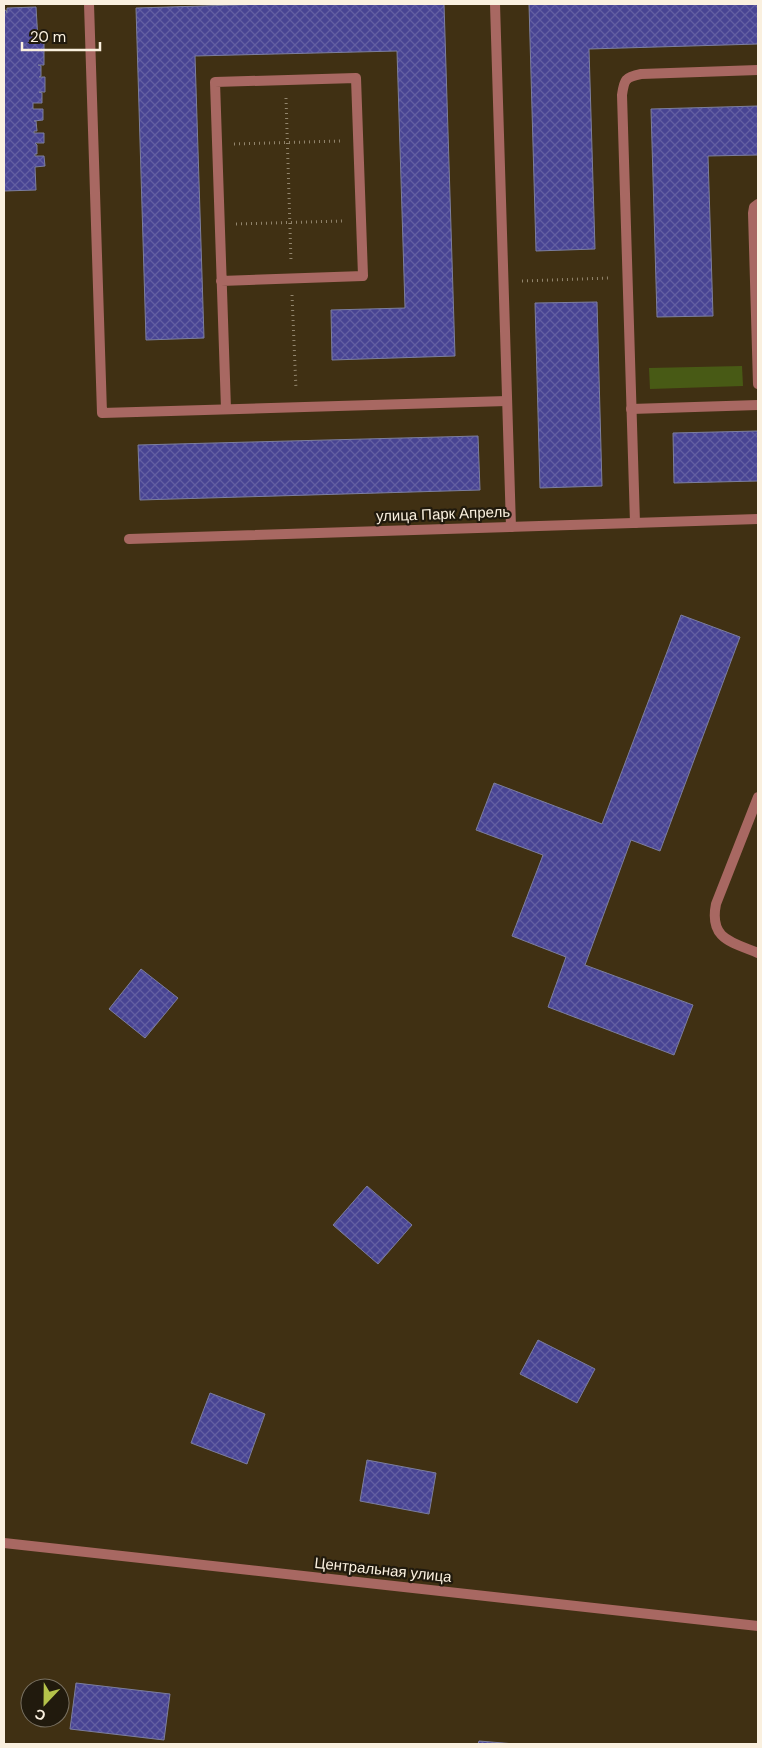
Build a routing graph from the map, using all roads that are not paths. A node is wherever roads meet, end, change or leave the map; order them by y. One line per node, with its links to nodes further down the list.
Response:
1 (89, 4): 9 (street)
2 (495, 4): 7 (street)
3 (758, 70): 10 (street)
4 (758, 204): 6 (street)
5 (222, 280): 5 (street); 9 (street)
6 (758, 384)
7 (507, 401): 9 (street); 13 (street)
8 (758, 405): 10 (street)
9 (226, 409)
10 (631, 409): 12 (street)
11 (758, 519): 12 (street, улица Парк Апрель)
12 (635, 523): 13 (street, улица Парк Апрель)
13 (511, 526): 14 (street, улица Парк Апрель)
14 (129, 539)
15 (758, 797): 16 (street)
16 (758, 953)
17 (4, 1543): 18 (street, Центральная улица)
18 (758, 1626)

